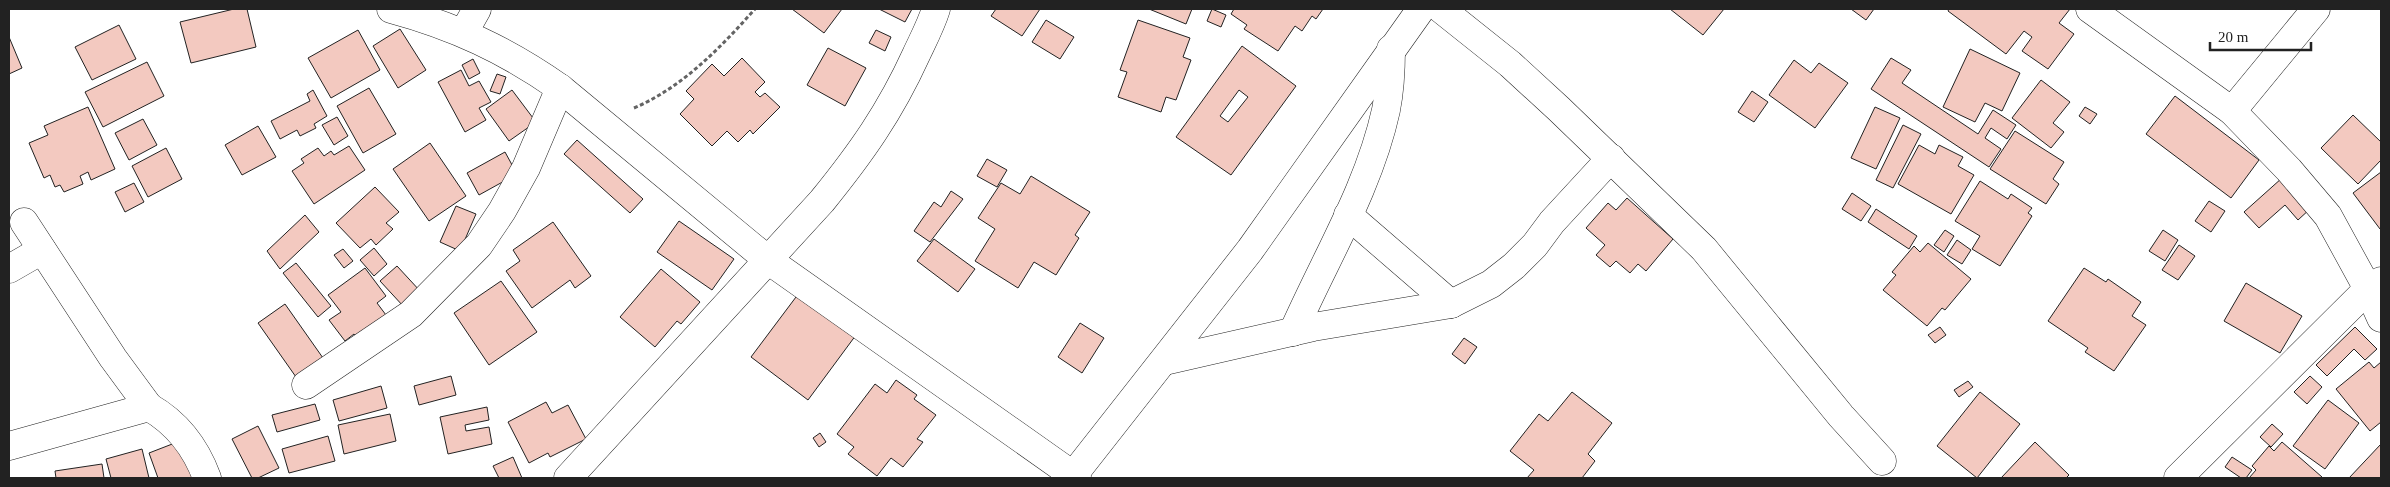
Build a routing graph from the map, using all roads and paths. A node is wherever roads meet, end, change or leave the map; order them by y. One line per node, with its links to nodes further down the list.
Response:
1 (391, 9): 9 (street)
2 (477, 9): 9 (street)
3 (756, 9): 13 (path)
4 (936, 9): 18 (street)
5 (1421, 9): 10 (street)
6 (1442, 9): 14 (street)
7 (2090, 9): 12 (street)
8 (2316, 9): 12 (street)
9 (464, 32): 11 (street)
10 (1392, 49): 15 (street); 24 (street)
11 (560, 88): 13 (street); 25 (street)
12 (2232, 111): 20 (street)
13 (598, 121): 18 (street)
14 (1611, 158): 21 (street); 28 (street)
15 (1348, 215): 21 (street); 23 (street)
16 (24, 222): 17 (street)
17 (42, 250): 19 (street); 26 (street)
18 (768, 260): 29 (street); 31 (street)
19 (9, 269)
20 (2375, 285): 22 (street); 32 (street)
21 (1452, 304): 23 (street)
22 (2381, 318)
23 (1293, 332): 24 (street)
24 (1164, 361): 29 (street)
25 (306, 385)
26 (149, 407): 27 (street); 30 (street)
27 (9, 446)
28 (1882, 461)
29 (1073, 477)
30 (208, 478)
31 (568, 478)
32 (2178, 478)

